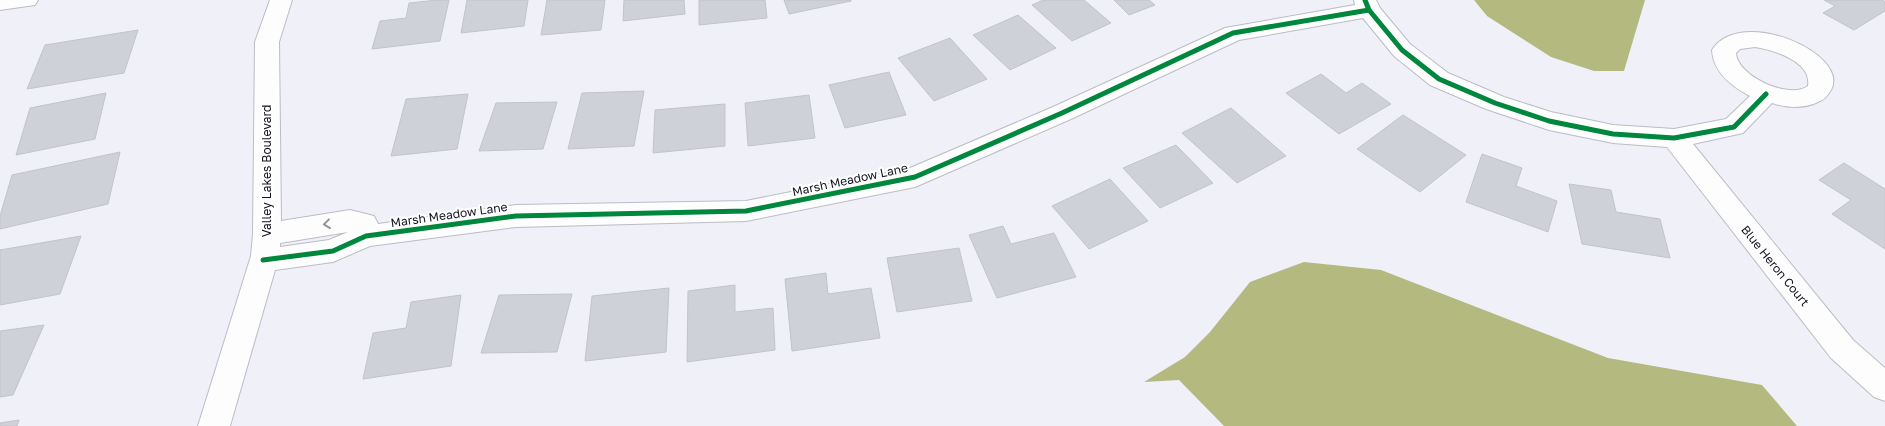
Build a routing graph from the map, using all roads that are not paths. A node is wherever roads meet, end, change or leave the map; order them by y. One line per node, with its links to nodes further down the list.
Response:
1 (27, 0): 3 (street)
2 (281, 0): 7 (street, Valley Lakes Boulevard)
3 (0, 3)
4 (1367, 5): 6 (street); 7 (street, Marsh Meadow Lane)
5 (1766, 94): 6 (street)
6 (1674, 138): 8 (street, Blue Heron Court)
7 (265, 247): 9 (street, Valley Lakes Boulevard)
8 (1885, 387)
9 (214, 426)

